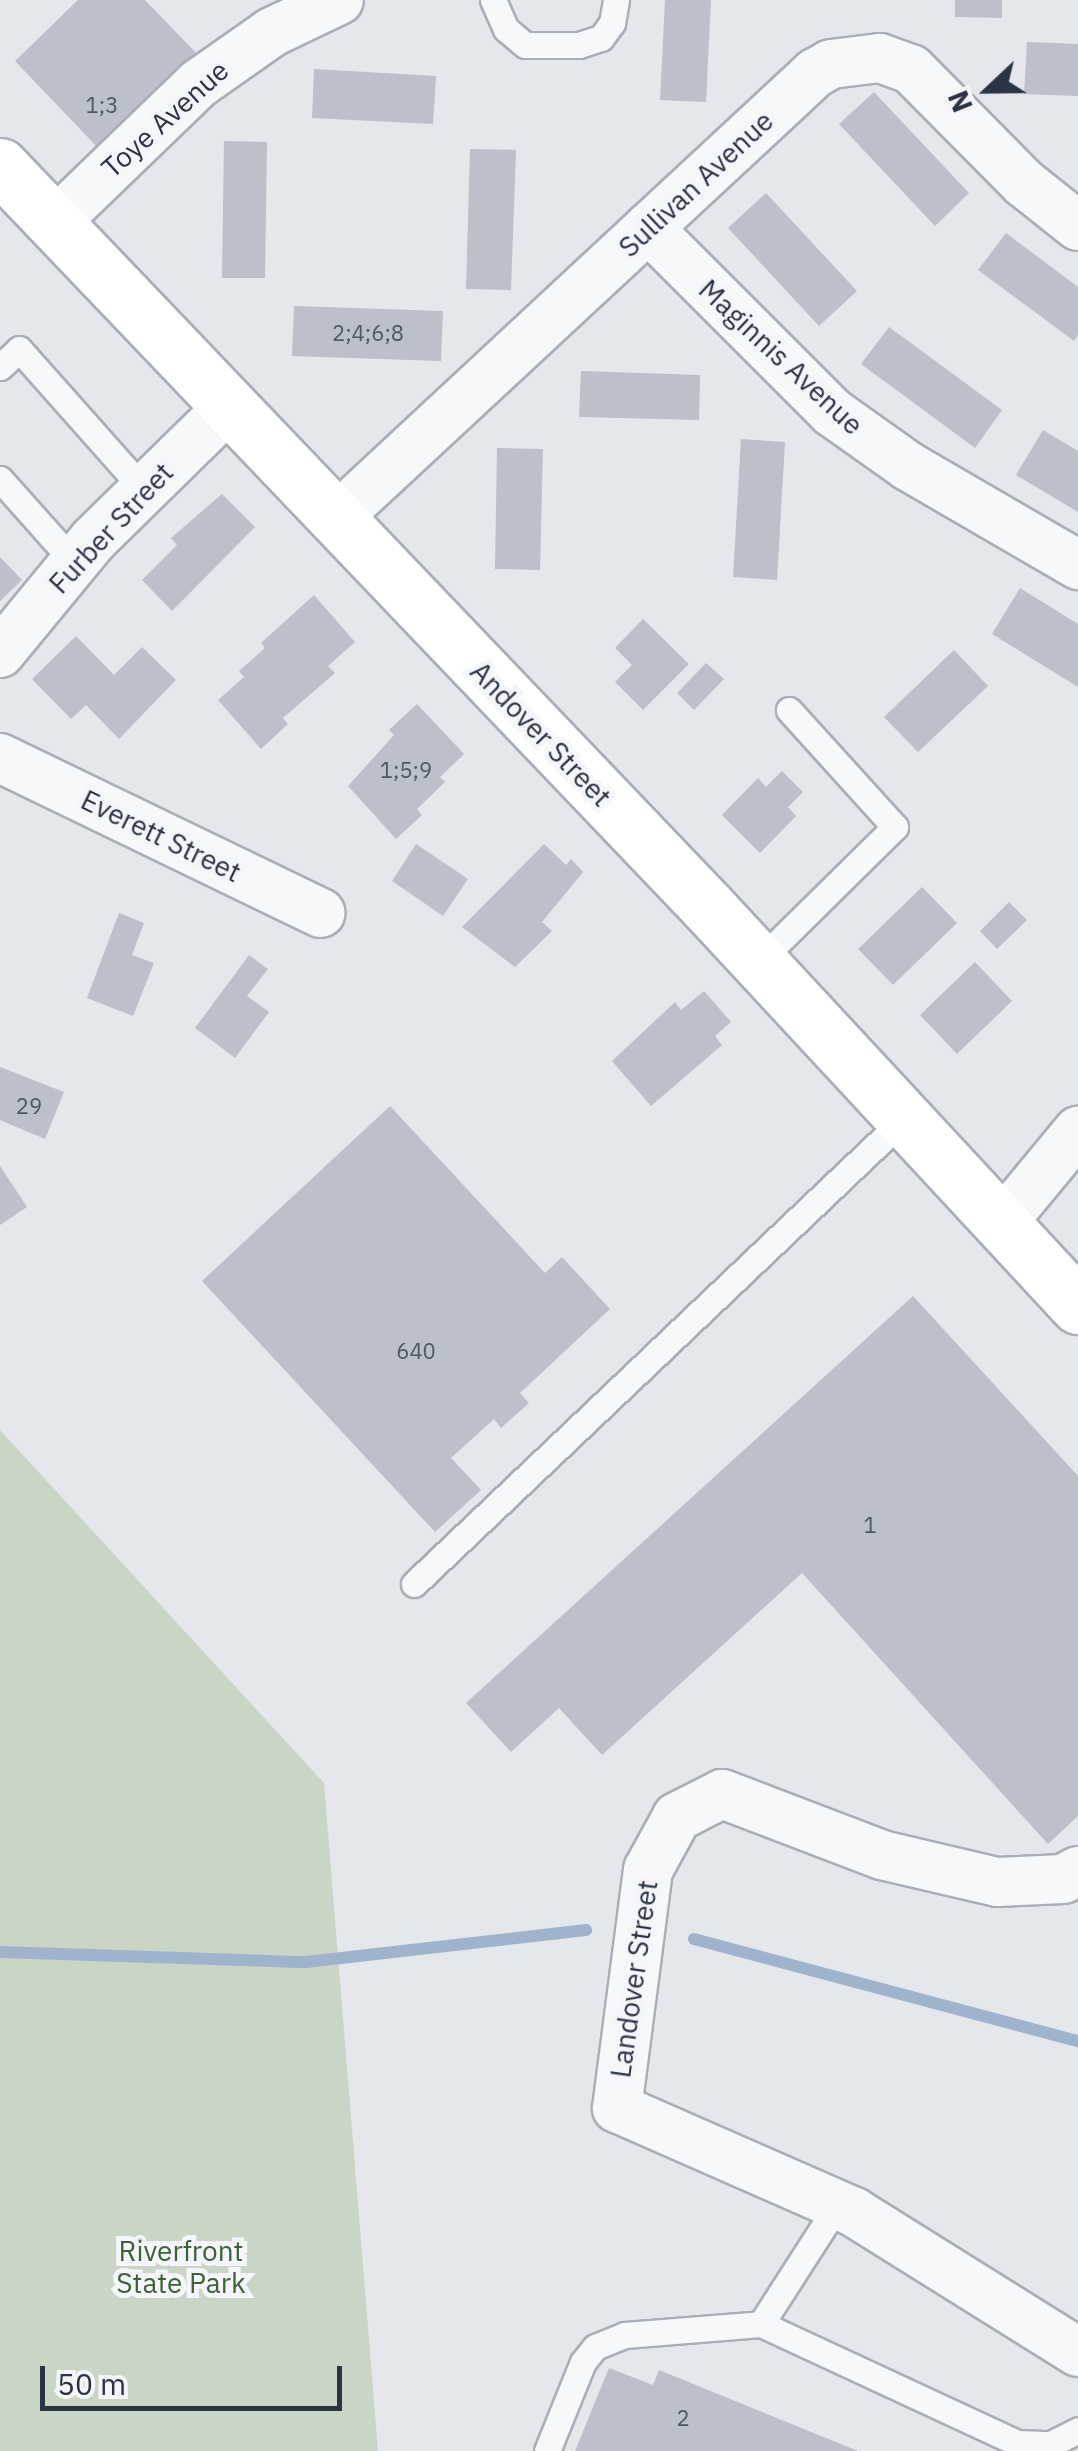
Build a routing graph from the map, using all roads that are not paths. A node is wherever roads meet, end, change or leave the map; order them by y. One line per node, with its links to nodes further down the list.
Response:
1 (340, 0): 5 (street, Toye Avenue)
2 (493, 0): 3 (lane)
3 (616, 0)
4 (0, 166): 5 (main road, Andover Street)
5 (54, 224): 9 (main road, Andover Street)
6 (1078, 226): 7 (street, Sullivan Avenue)
7 (648, 228): 12 (street, Sullivan Avenue); 14 (street, Maginnis Avenue)
8 (0, 366): 11 (lane)
9 (227, 409): 11 (street, Furber Street); 12 (main road, Andover Street)
10 (0, 479): 13 (lane)
11 (144, 490): 13 (street, Furber Street)
12 (334, 520): 19 (main road, Andover Street)
13 (74, 562): 15 (street, Furber Street)
14 (1078, 565)
15 (0, 653)
16 (790, 710): 19 (lane)
17 (0, 758): 18 (street, Everett Street)
18 (321, 914)
19 (758, 961): 20 (main road, Andover Street)
20 (904, 1118): 22 (main road, Andover Street); 24 (lane)
21 (1078, 1131): 22 (street)
22 (1001, 1224): 23 (main road, Andover Street)
23 (1078, 1306)
24 (414, 1584)
25 (1078, 1870): 26 (street, Landover Street)
26 (838, 2204): 27 (lane); 28 (street, Landover Street)
27 (761, 2324): 29 (lane); 30 (lane)
28 (1078, 2352)
29 (1078, 2430)
30 (547, 2451)

